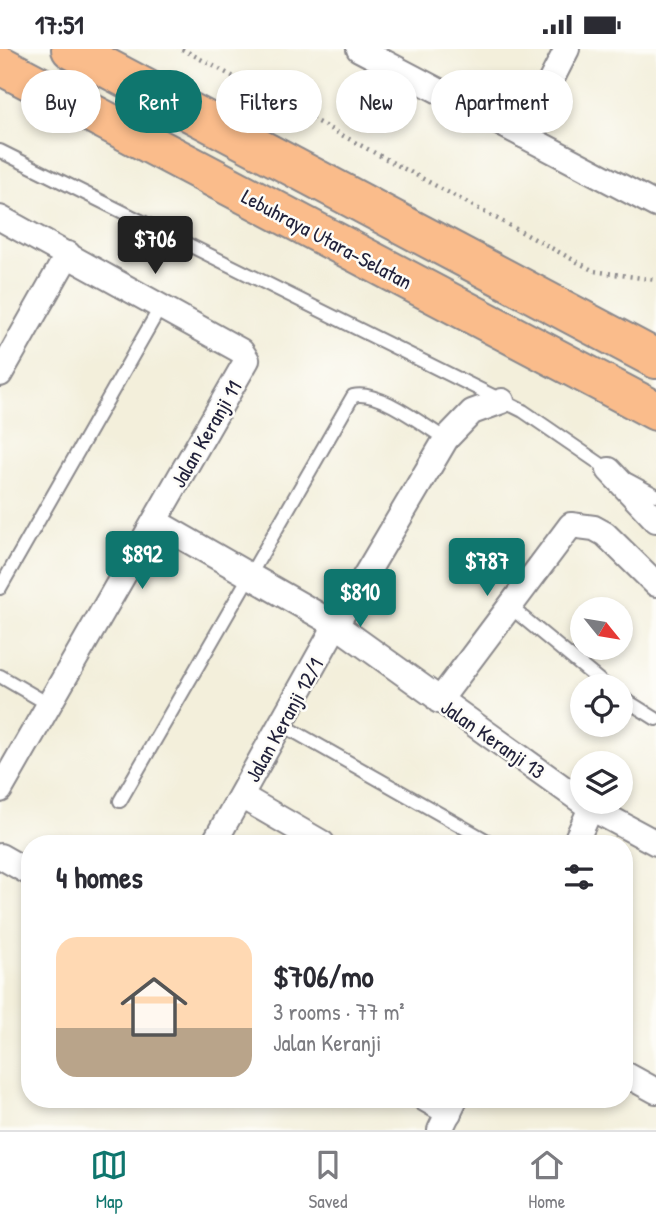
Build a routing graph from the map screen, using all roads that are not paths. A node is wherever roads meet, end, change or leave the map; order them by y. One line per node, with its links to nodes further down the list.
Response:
1 (71, 49): 11 (highway)
2 (359, 49): 5 (street)
3 (567, 49): 5 (street)
4 (0, 65): 14 (highway, Lebuhraya Utara–Selatan)
5 (523, 135): 7 (street)
6 (0, 151): 13 (lane)
7 (656, 205)
8 (0, 218): 9 (street)
9 (68, 254): 10 (street); 12 (street)
10 (161, 306): 19 (street, Jalan Keranji 11); 22 (lane)
11 (656, 359)
12 (0, 374)
13 (502, 401): 15 (street, Jalan Keranji 12/1); 16 (lane)
14 (656, 411)
15 (446, 439): 20 (lane); 24 (street, Jalan Keranji 12/1)
16 (609, 470): 17 (lane); 18 (street)
17 (656, 495)
18 (656, 520)
19 (156, 522): 20 (street, Jalan Keranji 13); 28 (street, Jalan Keranji 11)
20 (250, 576): 24 (street, Jalan Keranji 13); 35 (lane)
21 (656, 584): 23 (street)
22 (0, 588)
23 (509, 606): 25 (lane); 27 (street)
24 (336, 625): 27 (street, Jalan Keranji 13); 31 (street, Jalan Keranji 12/1)
25 (591, 674)
26 (0, 675): 28 (lane)
27 (439, 701): 33 (street, Jalan Keranji 13)
28 (50, 705): 32 (street, Jalan Keranji 11)
29 (633, 705): 30 (lane)
30 (656, 719)
31 (281, 725): 34 (street, Jalan Keranji 12/1); 40 (lane)
32 (0, 790)
33 (570, 793)
34 (241, 796): 38 (street, Jalan Keranji 12/1); 39 (street)
35 (120, 801)
36 (588, 814): 41 (street)
37 (602, 814): 42 (street, Jalan Keranji 13)
38 (219, 835)
39 (309, 835)
40 (477, 835)
41 (579, 835)
42 (656, 843)
43 (0, 856): 44 (street)
44 (21, 868)
45 (633, 1078): 46 (street)
46 (656, 1091)

